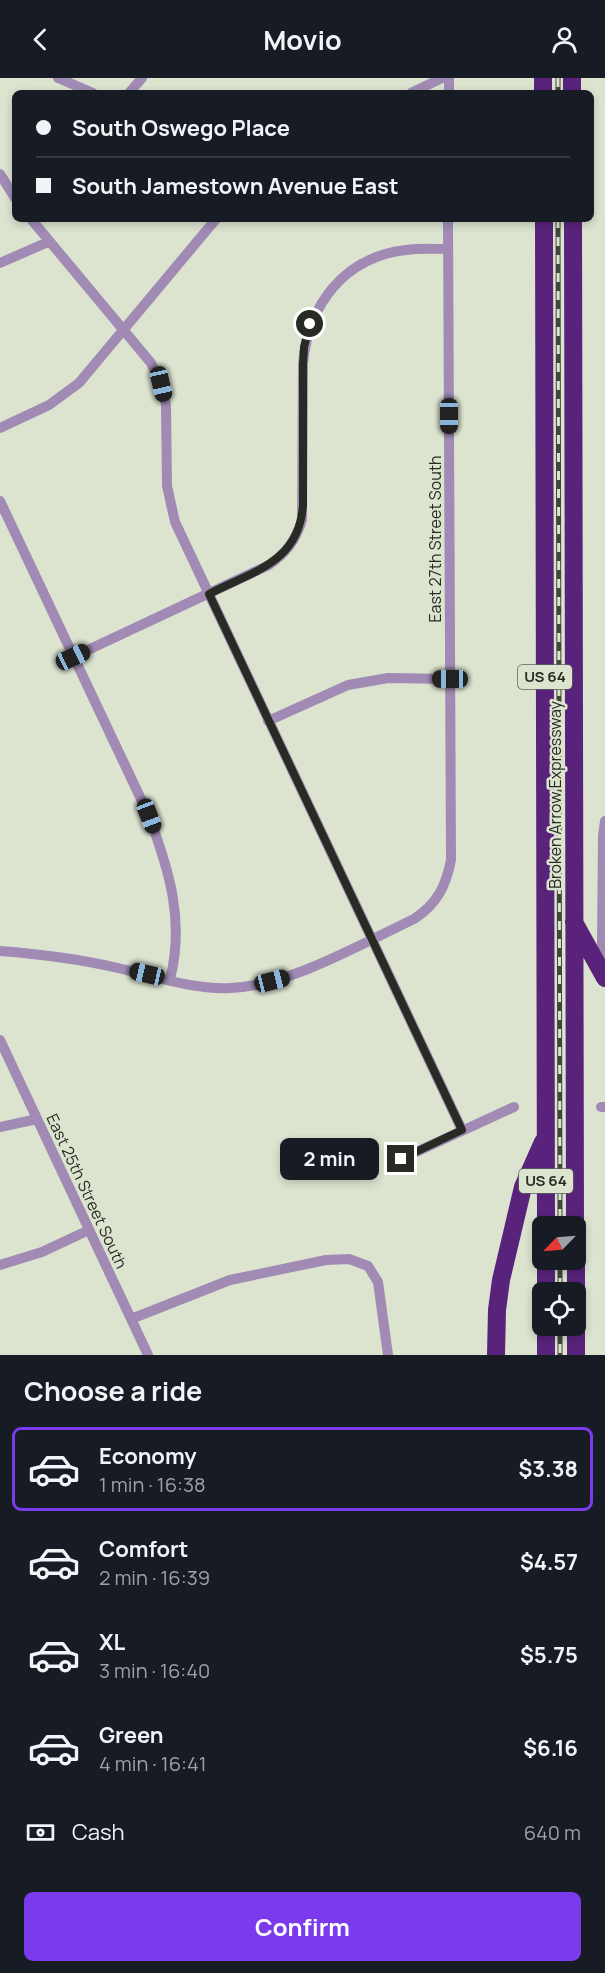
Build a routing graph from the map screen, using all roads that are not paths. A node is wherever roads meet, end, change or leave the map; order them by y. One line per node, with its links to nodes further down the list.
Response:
1 (58, 78): 4 (street)
2 (142, 78): 5 (street)
3 (442, 78): 6 (street)
4 (86, 90)
5 (132, 90)
6 (417, 90)
7 (0, 174): 8 (street)
8 (12, 193)
9 (33, 222): 14 (street)
10 (214, 222): 17 (street)
11 (448, 222): 15 (street, East 27th Street South)
12 (543, 222): 36 (highway, Broken Arrow Expressway / US 64)
13 (573, 222): 25 (highway, Broken Arrow Expressway / US 64)
14 (48, 242): 16 (street); 17 (street)
15 (448, 249): 20 (street); 22 (street, East 27th Street South)
16 (0, 263)
17 (124, 330): 18 (street); 20 (street)
18 (0, 428)
19 (0, 501): 21 (street)
20 (209, 594): 21 (street); 23 (street)
21 (73, 657): 30 (street)
22 (450, 679): 23 (street); 26 (street, East 27th Street South)
23 (268, 721): 26 (street)
24 (605, 821): 28 (street)
25 (574, 922): 29 (highway); 39 (highway, Broken Arrow Expressway / US 64)
26 (371, 939): 30 (street, East 27th Street South); 35 (street)
27 (0, 951): 30 (street, East 27th Street South)
28 (605, 956)
29 (605, 978)
30 (170, 979)
31 (0, 1040): 33 (street, East 25th Street South)
32 (514, 1107): 35 (street)
33 (37, 1119): 34 (street); 40 (street, East 25th Street South)
34 (0, 1127)
35 (462, 1130): 37 (street)
36 (546, 1135): 38 (highway, Broken Arrow Expressway / US 64); 47 (highway)
37 (401, 1159)
38 (546, 1216)
39 (575, 1216)
40 (89, 1230): 41 (street); 42 (street, East 25th Street South)
41 (0, 1265)
42 (131, 1319): 45 (street, East 25th Street South); 46 (street)
43 (546, 1336): 48 (highway)
44 (576, 1336): 49 (highway)
45 (146, 1354)
46 (388, 1355)
47 (496, 1355)
48 (546, 1355)
49 (576, 1355)

